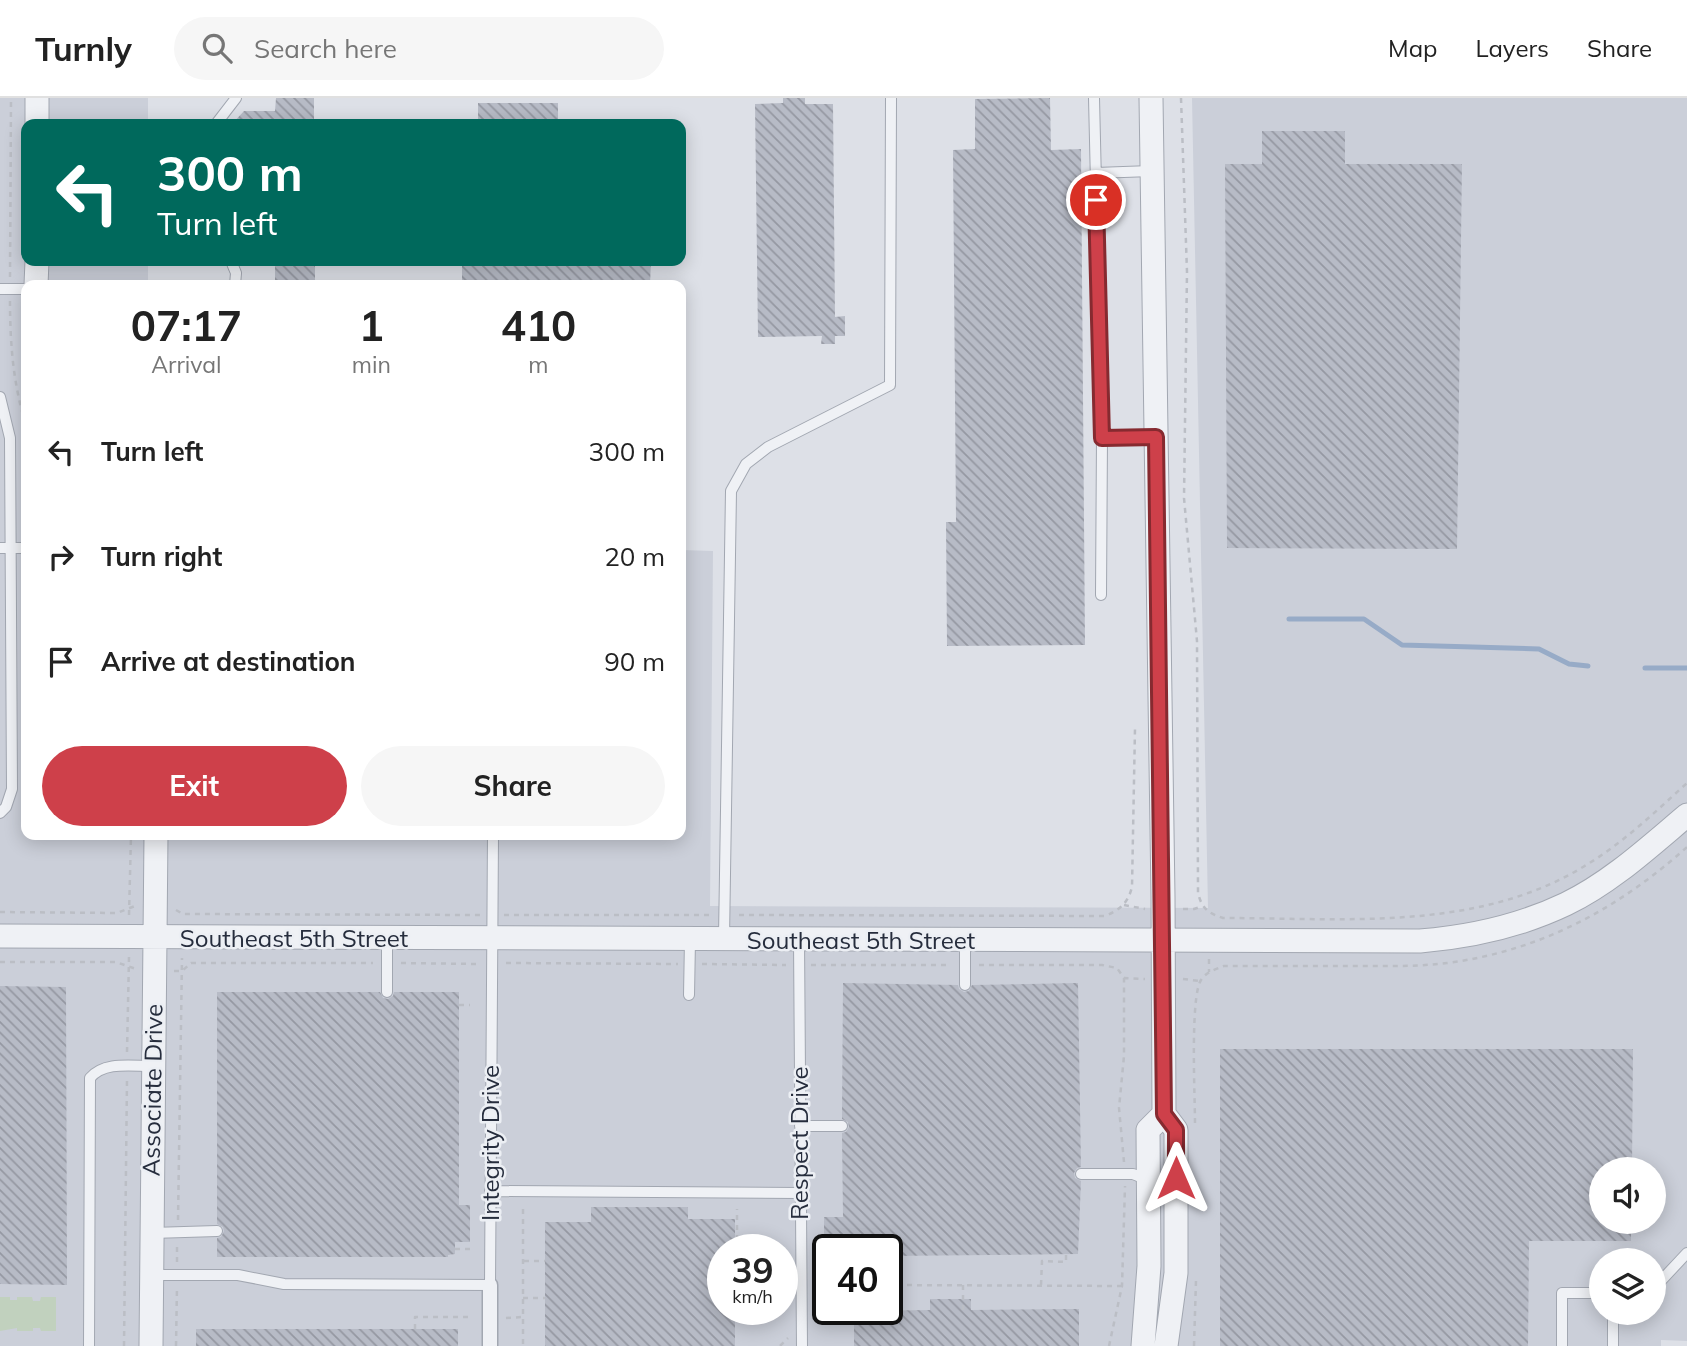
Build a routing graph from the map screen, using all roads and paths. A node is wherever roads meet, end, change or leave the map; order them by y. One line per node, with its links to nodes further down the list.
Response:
1 (11, 98): 12 (path)
2 (37, 98): 8 (street)
3 (236, 98): 9 (lane)
4 (891, 98): 42 (lane)
5 (1094, 98): 11 (lane)
6 (1151, 98): 10 (street)
7 (1181, 98): 34 (path)
8 (37, 119)
9 (220, 119)
10 (1152, 171): 11 (lane); 19 (street)
11 (1096, 173): 20 (lane)
12 (10, 275)
13 (0, 289): 14 (lane)
14 (21, 289)
15 (10, 304): 17 (path)
16 (0, 397): 18 (lane)
17 (21, 409)
18 (4, 427): 21 (lane)
19 (1156, 437): 20 (lane); 53 (street)
20 (1102, 438): 22 (lane)
21 (6, 548): 23 (lane)
22 (1101, 595)
23 (5, 674): 26 (lane)
24 (1135, 728): 31 (path)
25 (1687, 783): 39 (path)
26 (0, 813)
27 (1687, 815): 53 (street, Southeast 5th Street)
28 (131, 840): 32 (path)
29 (156, 840): 46 (street, Associate Drive)
30 (493, 840): 48 (lane, Integrity Drive)
31 (1124, 905): 36 (path); 42 (path)
32 (130, 906): 33 (path); 38 (path); 43 (path)
33 (140, 906)
34 (1201, 906): 37 (path); 39 (path)
35 (171, 907): 40 (path)
36 (1134, 909)
37 (1194, 909)
38 (0, 912)
39 (1210, 914): 44 (path)
40 (478, 915)
41 (505, 915): 42 (path)
42 (725, 915): 50 (lane)
43 (129, 920)
44 (1209, 923)
45 (0, 936): 46 (street, Southeast 5th Street)
46 (154, 938): 47 (street, Southeast 5th Street); 88 (street, Associate Drive)
47 (387, 939): 48 (street, Southeast 5th Street); 60 (lane)
48 (492, 939): 49 (street, Southeast 5th Street); 96 (lane, Integrity Drive)
49 (690, 940): 50 (street, Southeast 5th Street); 84 (lane)
50 (724, 940): 51 (street, Southeast 5th Street)
51 (799, 940): 52 (street, Southeast 5th Street); 90 (lane, Respect Drive)
52 (965, 941): 53 (street, Southeast 5th Street); 82 (lane)
53 (1164, 942): 89 (street)
54 (129, 956): 73 (path)
55 (517, 956): 62 (path)
56 (182, 957): 77 (path)
57 (465, 957): 63 (path)
58 (1118, 961): 74 (path)
59 (0, 962): 73 (path)
60 (387, 963): 63 (path); 77 (path); 83 (lane)
61 (504, 963): 62 (path)
62 (517, 963): 65 (path)
63 (467, 964): 64 (path)
64 (478, 964)
65 (678, 964)
66 (702, 964): 68 (path)
67 (1209, 964): 78 (path)
68 (786, 965)
69 (812, 965): 70 (path)
70 (950, 965)
71 (980, 965): 74 (path)
72 (1416, 965): 78 (path)
73 (127, 967): 75 (path); 87 (path)
74 (1117, 968): 79 (path)
75 (140, 971)
76 (174, 971): 77 (path)
77 (182, 971): 100 (path)
78 (1209, 972): 81 (path)
79 (1124, 978): 80 (path); 92 (path)
80 (1137, 979)
81 (1194, 979)
82 (965, 985)
83 (387, 992)
84 (689, 995)
85 (459, 1005): 86 (path)
86 (470, 1005)
87 (127, 1066): 88 (lane); 127 (lane); 128 (path)
88 (153, 1066): 102 (street, Associate Drive)
89 (1164, 1114): 94 (street); 136 (street)
90 (800, 1126): 91 (lane); 97 (lane, Respect Drive)
91 (842, 1126)
92 (1124, 1167)
93 (1081, 1174): 94 (lane)
94 (1149, 1180): 135 (street)
95 (1125, 1181): 118 (path)
96 (491, 1191): 97 (lane); 114 (lane, Integrity Drive)
97 (799, 1193): 133 (lane, Respect Drive)
98 (523, 1209): 110 (path)
99 (737, 1209): 103 (path)
100 (178, 1221)
101 (217, 1231): 102 (lane)
102 (152, 1233): 112 (street, Associate Drive)
103 (737, 1234)
104 (177, 1242): 109 (path)
105 (455, 1249): 106 (path)
106 (471, 1249)
107 (1687, 1253): 113 (lane)
108 (1066, 1254): 117 (path)
109 (177, 1260)
110 (524, 1261): 111 (path); 121 (path)
111 (545, 1261)
112 (151, 1275): 114 (lane); 129 (street, Associate Drive)
113 (1666, 1275)
114 (490, 1285): 131 (street, Integrity Drive)
115 (903, 1285): 116 (path)
116 (963, 1285): 117 (path); 123 (path)
117 (1041, 1285): 118 (path)
118 (1122, 1286): 134 (path)
119 (177, 1289): 130 (path)
120 (1589, 1293): 137 (lane)
121 (523, 1298): 122 (path); 132 (path)
122 (545, 1298)
123 (963, 1310)
124 (471, 1317): 126 (path)
125 (1613, 1325): 138 (lane)
126 (415, 1329)
127 (89, 1346)
128 (124, 1346)
129 (151, 1346)
130 (176, 1346)
131 (490, 1346)
132 (523, 1346)
133 (802, 1346)
134 (1109, 1346)
135 (1143, 1346)
136 (1166, 1346)
137 (1562, 1346)
138 (1613, 1346)

